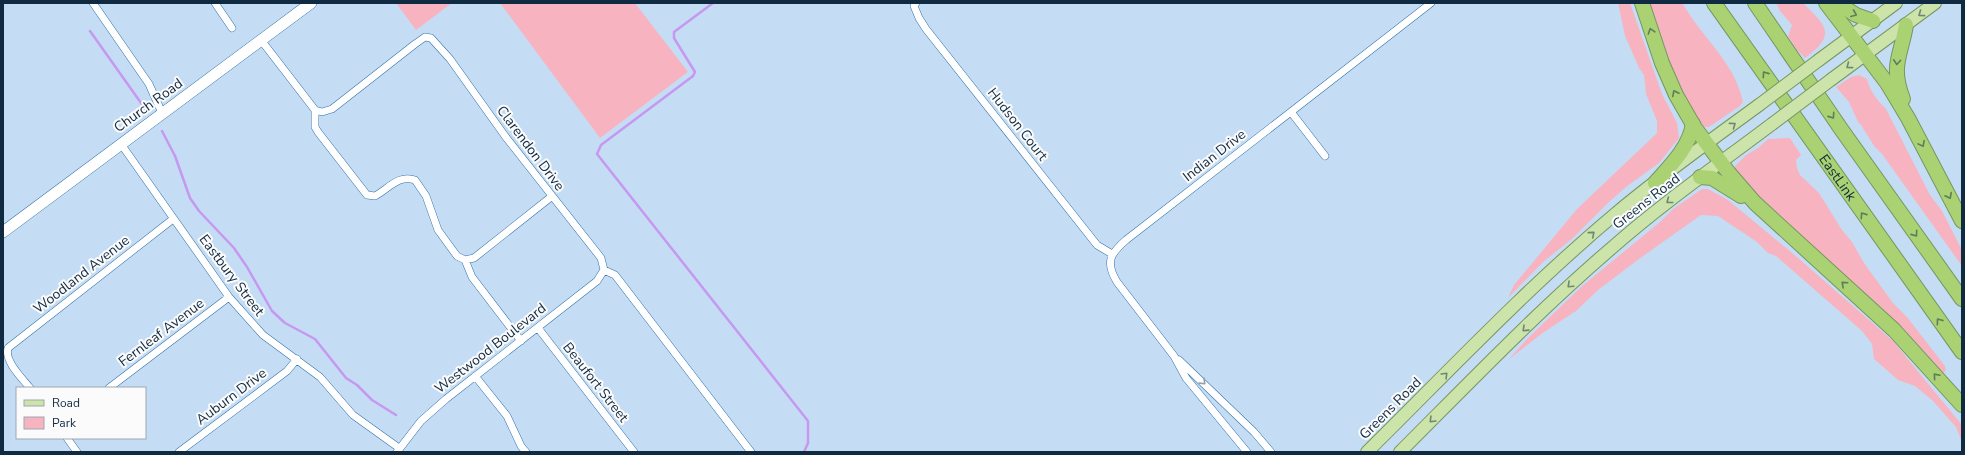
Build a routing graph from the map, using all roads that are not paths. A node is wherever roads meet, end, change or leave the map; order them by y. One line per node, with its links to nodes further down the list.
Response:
1 (93, 3): 21 (street)
2 (215, 3): 15 (street)
3 (311, 3): 17 (main road, Church Road)
4 (916, 3): 35 (street, Hudson Court)
5 (1432, 3): 20 (street, Indian Drive)
6 (1642, 3): 23 (highway, one-way to 6)
7 (1714, 3): 42 (highway, EastLink, one-way to 7)
8 (1755, 3): 39 (highway, one-way to 39)
9 (1826, 3): 16 (highway)
10 (1837, 3): 13 (highway, one-way to 13)
11 (1896, 3): 13 (main road, Greens Road)
12 (1935, 3): 14 (main road, Greens Road, one-way to 14)
13 (1873, 21): 16 (main road, Greens Road)
14 (1906, 25): 18 (main road, Greens Road); 22 (highway, one-way to 22)
15 (232, 28)
16 (1852, 36): 18 (highway); 25 (main road, Greens Road, one-way to 16, bridge)
17 (261, 40): 19 (street); 21 (main road, Church Road)
18 (1866, 54): 22 (highway); 27 (main road, Greens Road, one-way to 27, bridge)
19 (315, 110): 30 (street, Clarendon Drive); 36 (street)
20 (1291, 112): 26 (street); 35 (street, Indian Drive)
21 (162, 113): 24 (main road, Church Road)
22 (1908, 118): 33 (highway, one-way to 33)
23 (1693, 124): 25 (highway); 29 (highway)
24 (121, 144): 32 (street, Eastbury Street); 34 (main road, Church Road)
25 (1707, 144): 27 (highway); 29 (main road, Greens Road)
26 (1326, 156)
27 (1721, 162): 28 (main road, Greens Road); 31 (highway)
28 (1700, 177): 31 (highway); 60 (main road, Greens Road, one-way to 60)
29 (1655, 183): 59 (main road, Greens Road, one-way to 29)
30 (552, 196): 36 (street); 37 (street, Clarendon Drive)
31 (1769, 216): 48 (highway, one-way to 31)
32 (173, 219): 38 (street, Eastbury Street); 46 (street, Woodland Avenue)
33 (1962, 221)
34 (3, 232)
35 (1112, 254): 43 (street)
36 (465, 260): 41 (street)
37 (604, 270): 40 (street, Westwood Boulevard); 56 (street)
38 (229, 297): 44 (street, Eastbury Street); 47 (street, Fernleaf Avenue)
39 (1962, 299)
40 (538, 328): 41 (street, Westwood Boulevard); 55 (street, Beaufort Street)
41 (521, 341): 45 (street, Westwood Boulevard)
42 (1962, 352)
43 (1174, 356): 57 (street); 58 (street, one-way to 58)
44 (297, 359): 50 (street, Auburn Drive); 51 (street, Eastbury Street)
45 (475, 376): 51 (street, Westwood Boulevard); 54 (street)
46 (29, 387)
47 (110, 387)
48 (1962, 405)
49 (68, 439): 52 (street)
50 (188, 449): 53 (street, Auburn Drive)
51 (398, 450)
52 (77, 452)
53 (179, 452)
54 (526, 452)
55 (634, 452)
56 (751, 452)
57 (1247, 452)
58 (1271, 452)
59 (1367, 452)
60 (1400, 452)

